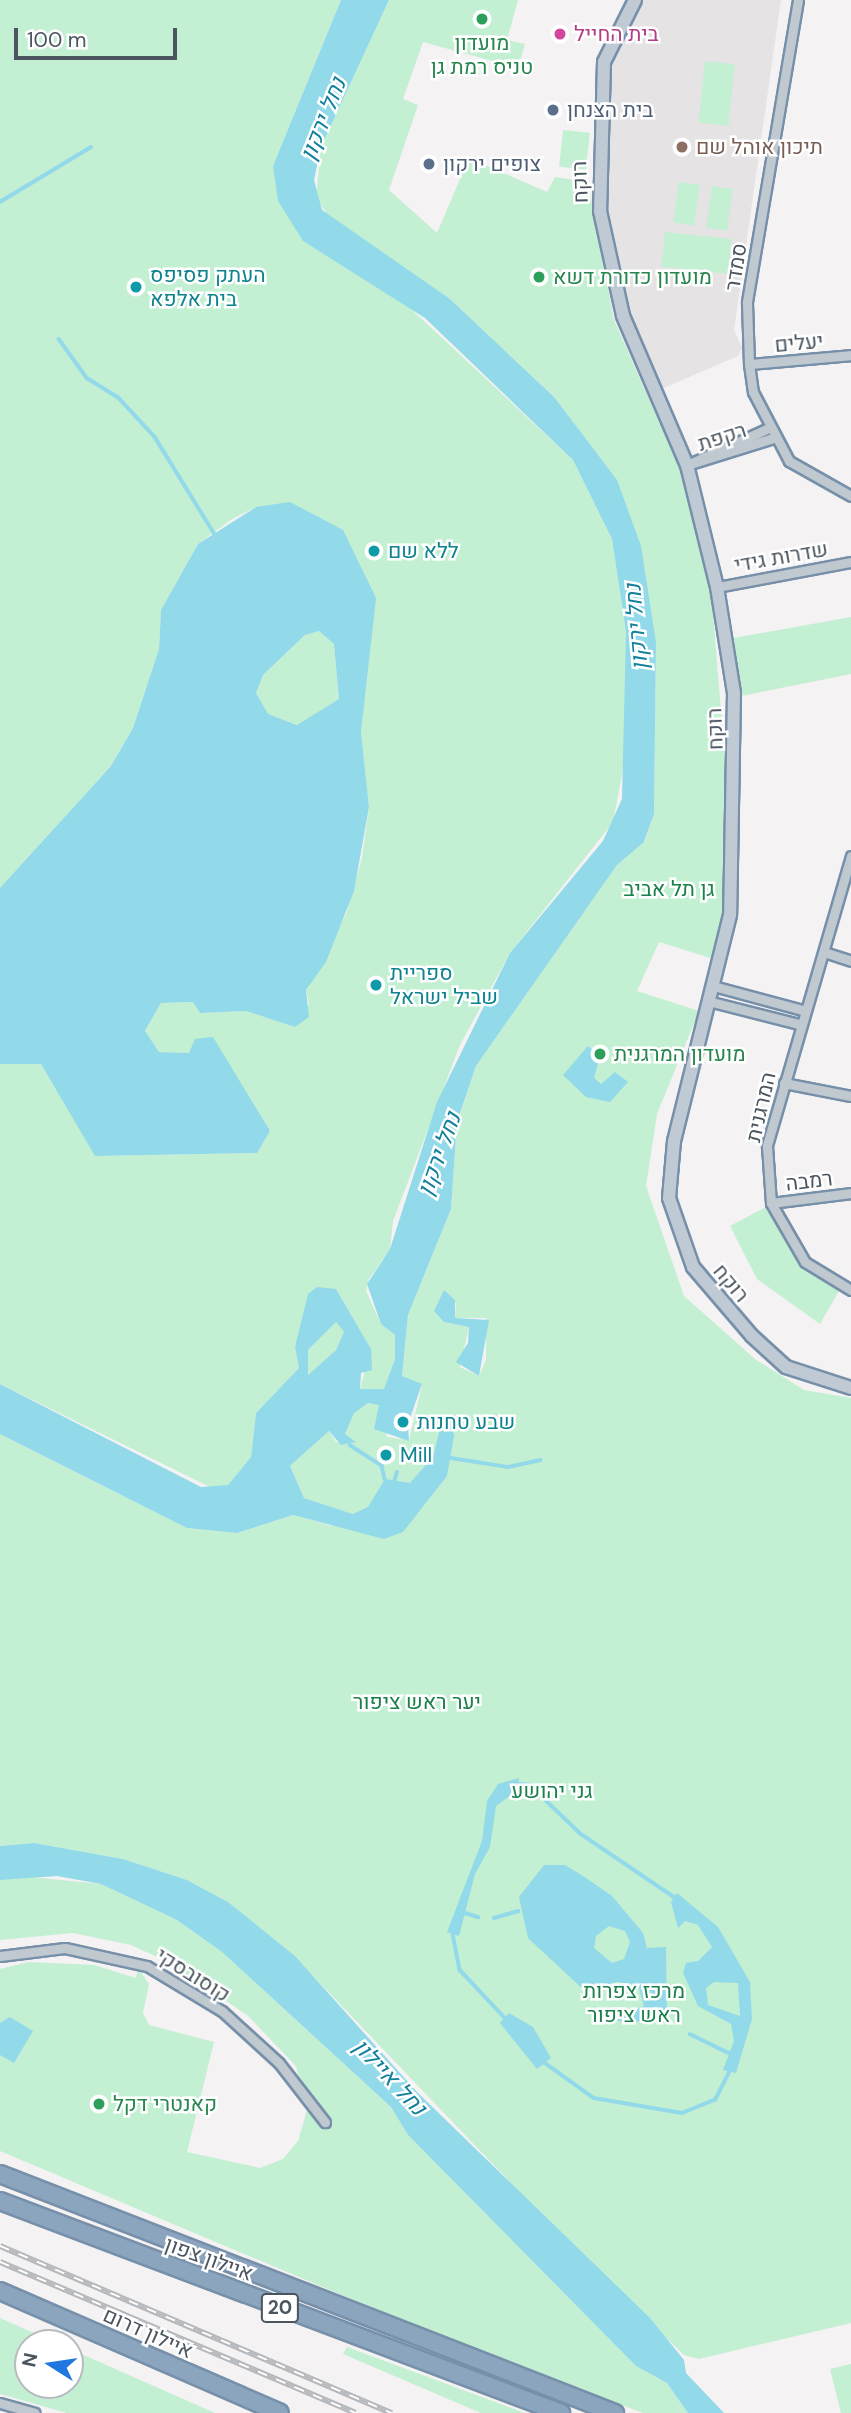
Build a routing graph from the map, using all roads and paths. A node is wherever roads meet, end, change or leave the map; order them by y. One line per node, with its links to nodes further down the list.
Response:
1 (635, 0): 7 (street, רוקח)
2 (798, 0): 4 (street, סמדר)
3 (851, 355): 4 (street, יעלים)
4 (749, 364): 5 (street, סמדר)
5 (769, 429): 6 (street, סמדר); 7 (street, רקפת)
6 (773, 438): 7 (street, רקפת); 8 (street, סמדר)
7 (687, 465): 10 (street, רוקח)
8 (851, 496)
9 (851, 562): 10 (street, שדרות גידי)
10 (718, 587): 14 (street, רוקח)
11 (851, 856): 12 (street, המרגנית)
12 (824, 952): 13 (street); 16 (street, המרגנית)
13 (851, 961)
14 (717, 987): 15 (street, רוקח); 16 (street)
15 (712, 1002): 17 (street); 23 (street, רוקח)
16 (802, 1010): 17 (street, המרגנית)
17 (799, 1024): 18 (street, המרגנית)
18 (784, 1083): 19 (street); 21 (street, המרגנית)
19 (851, 1096)
20 (851, 1194): 21 (street, רמבה)
21 (771, 1203): 22 (street, המרגנית)
22 (851, 1290)
23 (851, 1388)
24 (0, 1956): 25 (street, קוסובסקי)
25 (325, 2122)
26 (0, 2174): 28 (highway)
27 (0, 2201): 33 (highway, איילון צפון / 20)
28 (232, 2268): 33 (highway); 34 (highway)
29 (0, 2291): 32 (highway, איילון דרום)
30 (0, 2403): 31 (street)
31 (34, 2413)
32 (280, 2413)
33 (563, 2413)
34 (615, 2413)

